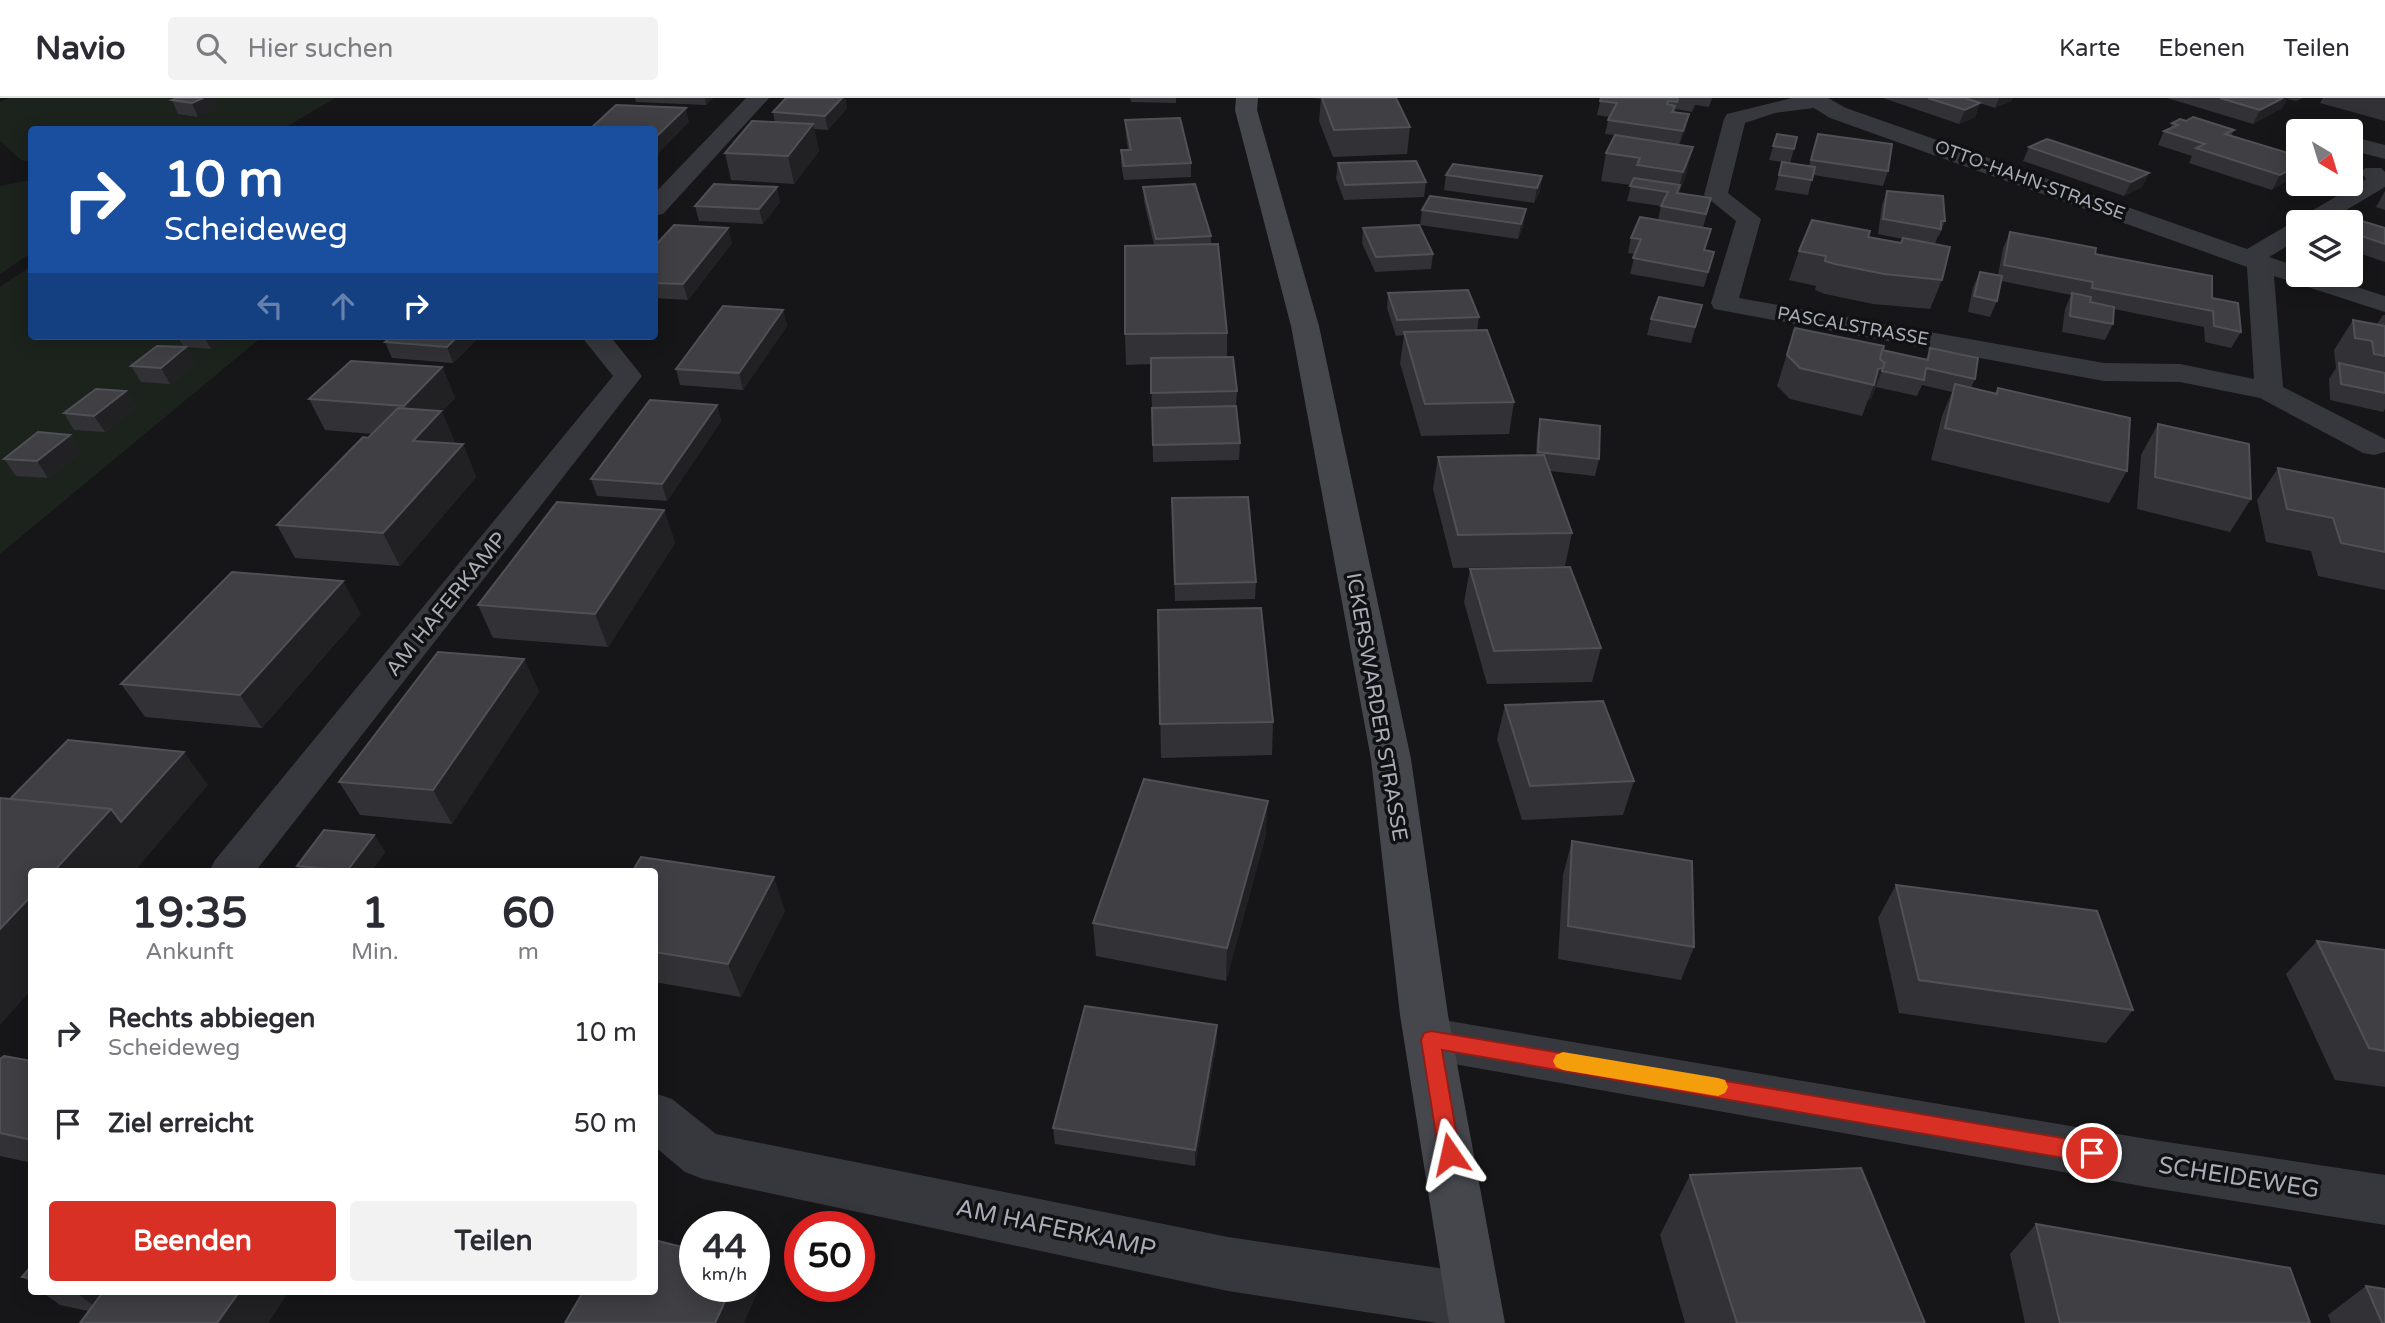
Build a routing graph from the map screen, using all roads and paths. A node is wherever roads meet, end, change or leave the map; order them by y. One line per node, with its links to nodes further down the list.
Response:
1 (758, 98): 7 (street)
2 (1247, 98): 16 (main road, ICKERSWARDER STRASSE)
3 (1815, 99): 10 (street, OTTO-HAHN-STRASSE); 13 (street, PASCALSTRASSE)
4 (2363, 146): 5 (street)
5 (2385, 152)
6 (2369, 172): 8 (street)
7 (658, 205)
8 (2329, 210)
9 (2286, 238): 10 (street)
10 (2254, 261): 11 (street, OTTO-HAHN-STRASSE); 13 (street)
11 (2385, 304)
12 (598, 340): 15 (street, AM HAFERKAMP)
13 (2269, 391): 14 (street, PASCALSTRASSE)
14 (2374, 446)
15 (233, 868)
16 (1431, 1040): 18 (street, SCHEIDEWEG); 19 (main road, ICKERSWARDER STRASSE)
17 (658, 1118): 19 (street, AM HAFERKAMP)
18 (2385, 1200)
19 (1475, 1312)

